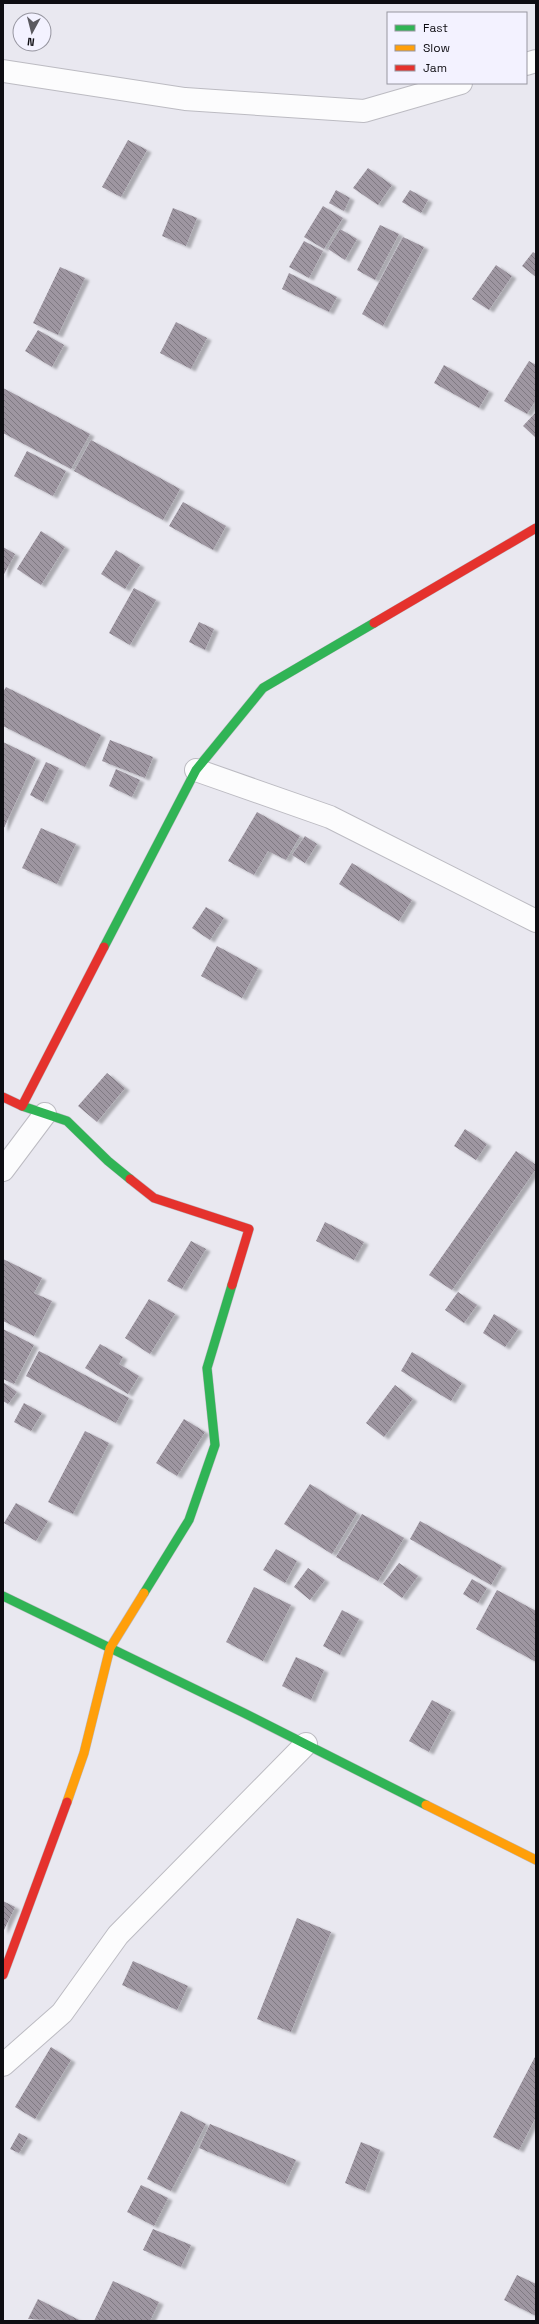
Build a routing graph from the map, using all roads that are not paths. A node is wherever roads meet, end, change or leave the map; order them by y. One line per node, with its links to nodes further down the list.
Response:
1 (3, 71): 2 (street)
2 (458, 84)
3 (536, 528): 4 (street)
4 (196, 770): 5 (street); 7 (street)
5 (536, 921)
6 (3, 1097): 7 (street)
7 (22, 1106): 8 (street)
8 (45, 1114): 9 (street); 11 (street)
9 (3, 1170)
10 (3, 1596): 11 (street)
11 (110, 1648): 12 (street); 14 (street)
12 (306, 1744): 13 (street); 15 (street)
13 (536, 1860)
14 (3, 1975)
15 (3, 2065)

